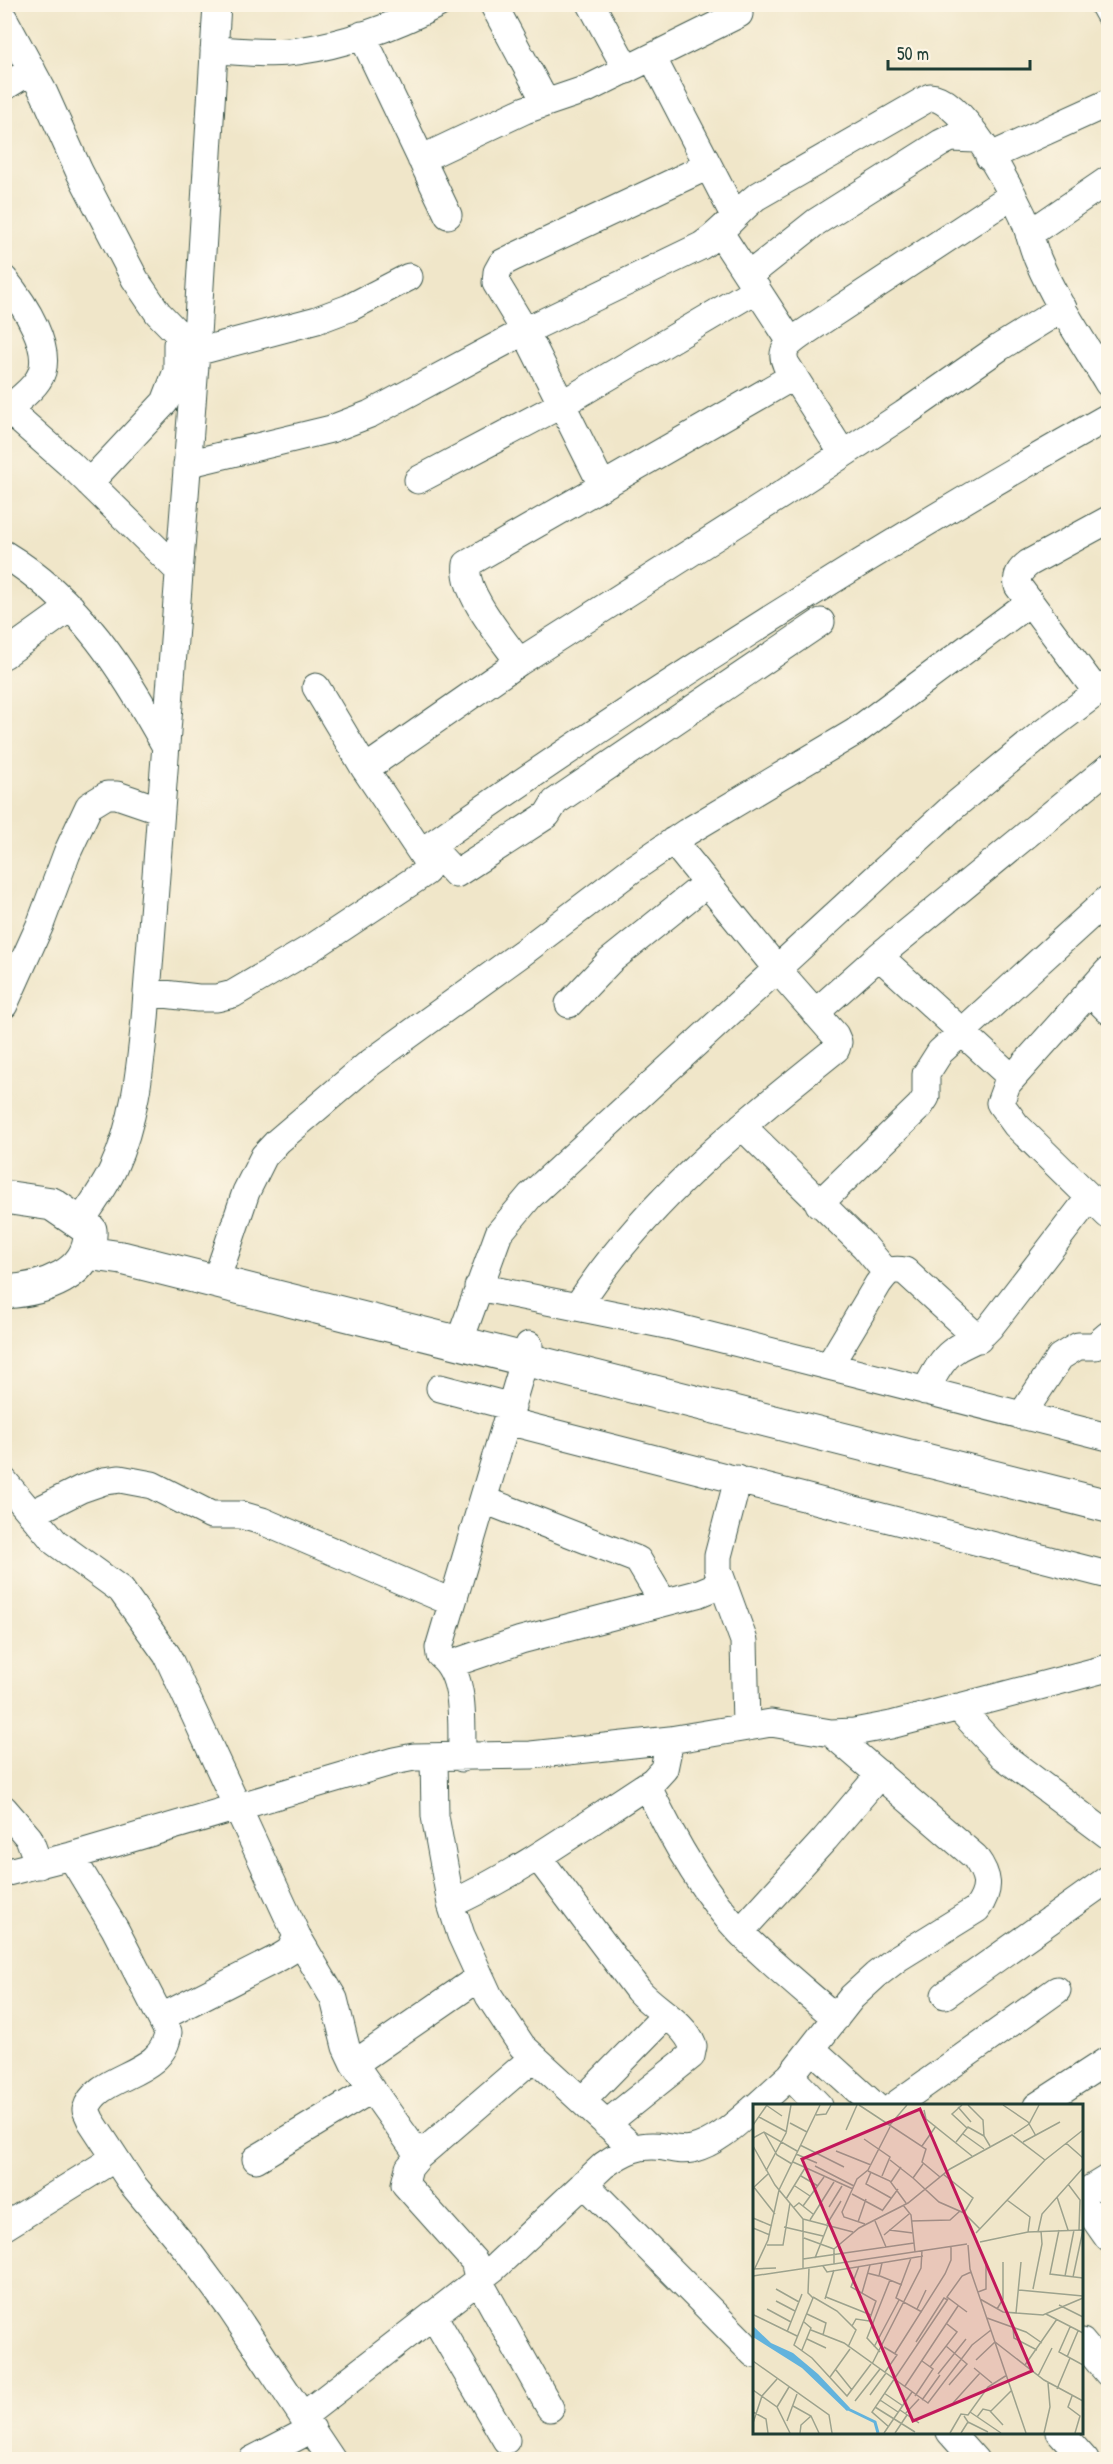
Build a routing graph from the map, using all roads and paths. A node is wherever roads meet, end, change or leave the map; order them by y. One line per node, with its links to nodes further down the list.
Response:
1 (217, 4): 8 (street)
2 (438, 4): 7 (street)
3 (493, 4): 13 (street)
4 (591, 4): 11 (street)
5 (739, 14): 9 (street)
6 (4, 19): 10 (street)
7 (362, 35): 8 (street); 16 (street)
8 (214, 50): 29 (street)
9 (652, 57): 11 (street); 17 (street)
10 (32, 70): 12 (street); 29 (street)
11 (627, 70): 13 (street)
12 (4, 87)
13 (546, 103): 16 (street)
14 (1108, 104): 15 (street)
15 (983, 148): 19 (street); 21 (street); 25 (street)
16 (421, 159): 20 (street)
17 (708, 166): 21 (street); 27 (street)
18 (1108, 180): 22 (street)
19 (1013, 195): 22 (street); 28 (street)
20 (448, 215)
21 (727, 224): 25 (street); 27 (street)
22 (1029, 234): 26 (street)
23 (409, 277): 29 (street)
24 (4, 279): 33 (street)
25 (752, 282): 28 (street); 32 (street)
26 (1063, 308): 31 (street); 35 (street)
27 (525, 331): 32 (street); 36 (street)
28 (791, 342): 30 (street)
29 (187, 343): 36 (street); 38 (street)
30 (794, 376): 35 (street); 39 (street)
31 (1108, 383)
32 (562, 404): 37 (street); 39 (street)
33 (6, 407): 38 (street)
34 (1108, 417): 55 (street)
35 (843, 454): 47 (street)
36 (187, 464): 42 (street)
37 (418, 480)
38 (89, 483): 42 (street)
39 (602, 485): 47 (street)
40 (1108, 520): 43 (street)
41 (4, 554): 44 (street)
42 (179, 571): 50 (street)
43 (1030, 602): 49 (street); 54 (street)
44 (71, 607): 46 (street); 50 (street)
45 (821, 622): 55 (street)
46 (4, 655)
47 (519, 662): 52 (street)
48 (316, 687): 52 (street)
49 (1103, 688): 59 (street)
50 (166, 747): 53 (street)
51 (1108, 768): 58 (street)
52 (365, 769): 55 (street)
53 (161, 810): 61 (street); 64 (street)
54 (673, 841): 56 (street); 73 (street)
55 (426, 849): 61 (street)
56 (707, 883): 59 (street); 63 (street)
57 (1108, 899): 66 (street)
58 (879, 956): 65 (street); 66 (street)
59 (777, 969): 65 (street); 75 (street)
60 (1108, 971): 62 (street)
61 (147, 992): 72 (street)
62 (1099, 1001): 67 (street)
63 (569, 1004)
64 (4, 1005)
65 (815, 1013): 68 (street)
66 (962, 1030): 67 (street); 70 (street)
67 (1012, 1078): 71 (street)
68 (742, 1126): 70 (street); 77 (street)
69 (4, 1197): 72 (main road)
70 (819, 1204): 74 (street)
71 (1099, 1206): 80 (street)
72 (86, 1234): 73 (main road); 76 (main road); 81 (main road)
73 (221, 1266): 78 (main road)
74 (887, 1272): 80 (street); 82 (street)
75 (478, 1287): 77 (street); 78 (street)
76 (4, 1292)
77 (577, 1307): 82 (street)
78 (464, 1329): 81 (main road)
79 (1108, 1335): 86 (street)
80 (979, 1340): 84 (street)
81 (527, 1353): 85 (street); 90 (main road); 92 (main road)
82 (829, 1366): 84 (street)
83 (440, 1388): 85 (street)
84 (926, 1391): 86 (street)
85 (510, 1414): 88 (street); 91 (street)
86 (1021, 1416): 87 (street)
87 (1108, 1437)
88 (738, 1479): 94 (street); 95 (street)
89 (5, 1484): 93 (street)
90 (1108, 1491)
91 (484, 1500): 96 (street); 97 (street)
92 (1108, 1506)
93 (31, 1514): 96 (street); 108 (street)
94 (1108, 1575)
95 (721, 1584): 97 (street); 101 (street)
96 (451, 1602): 98 (street)
97 (663, 1602): 98 (street)
98 (451, 1664): 105 (street)
99 (1108, 1668): 100 (street)
100 (958, 1707): 102 (street); 110 (street)
101 (746, 1726): 102 (street); 103 (street)
102 (831, 1733): 106 (street)
103 (670, 1740): 105 (street); 107 (street)
104 (434, 1757): 105 (street); 108 (street); 116 (street)
105 (462, 1758)
106 (880, 1774): 117 (street); 124 (street)
107 (647, 1785): 112 (street); 117 (street)
108 (237, 1808): 111 (street); 118 (street)
109 (4, 1809): 113 (street)
110 (1108, 1835)
111 (71, 1856): 113 (street); 123 (street)
112 (538, 1857): 116 (street); 122 (street)
113 (39, 1864): 114 (street)
114 (4, 1873)
115 (1108, 1879): 121 (street)
116 (451, 1904): 119 (street)
117 (740, 1932): 124 (street)
118 (297, 1936): 123 (street); 128 (street)
119 (480, 1977): 126 (street); 128 (street)
120 (1057, 1990): 135 (street)
121 (945, 1995)
122 (666, 2015): 131 (street); 138 (street)
123 (162, 2017): 141 (street)
124 (836, 2018): 125 (street)
125 (812, 2049): 129 (street); 134 (street)
126 (534, 2057): 131 (street); 140 (street)
127 (1108, 2060): 136 (street)
128 (354, 2064): 130 (street)
129 (790, 2076): 132 (street); 133 (street)
130 (372, 2089): 140 (street); 142 (street)
131 (582, 2101): 138 (street)
132 (759, 2104)
133 (817, 2104)
134 (873, 2104)
135 (897, 2104)
136 (1040, 2104)
137 (753, 2109): 139 (street)
138 (606, 2124): 139 (street)
139 (632, 2147): 144 (street)
140 (419, 2156): 149 (street)
141 (115, 2158): 147 (street); 155 (street)
142 (256, 2159)
143 (1108, 2178): 145 (street)
144 (584, 2183): 149 (street); 152 (street)
145 (1083, 2193)
146 (1083, 2202): 148 (street)
147 (4, 2227)
148 (1108, 2238)
149 (479, 2281): 150 (street); 154 (street)
150 (434, 2317): 155 (street); 158 (street)
151 (1083, 2343): 153 (street)
152 (753, 2353)
153 (1108, 2373)
154 (550, 2408)
155 (308, 2423): 159 (street); 160 (street)
156 (951, 2434): 161 (street)
157 (1061, 2434): 162 (street)
158 (506, 2440)
159 (252, 2460)
160 (332, 2460)
161 (975, 2460)
162 (1085, 2460)

